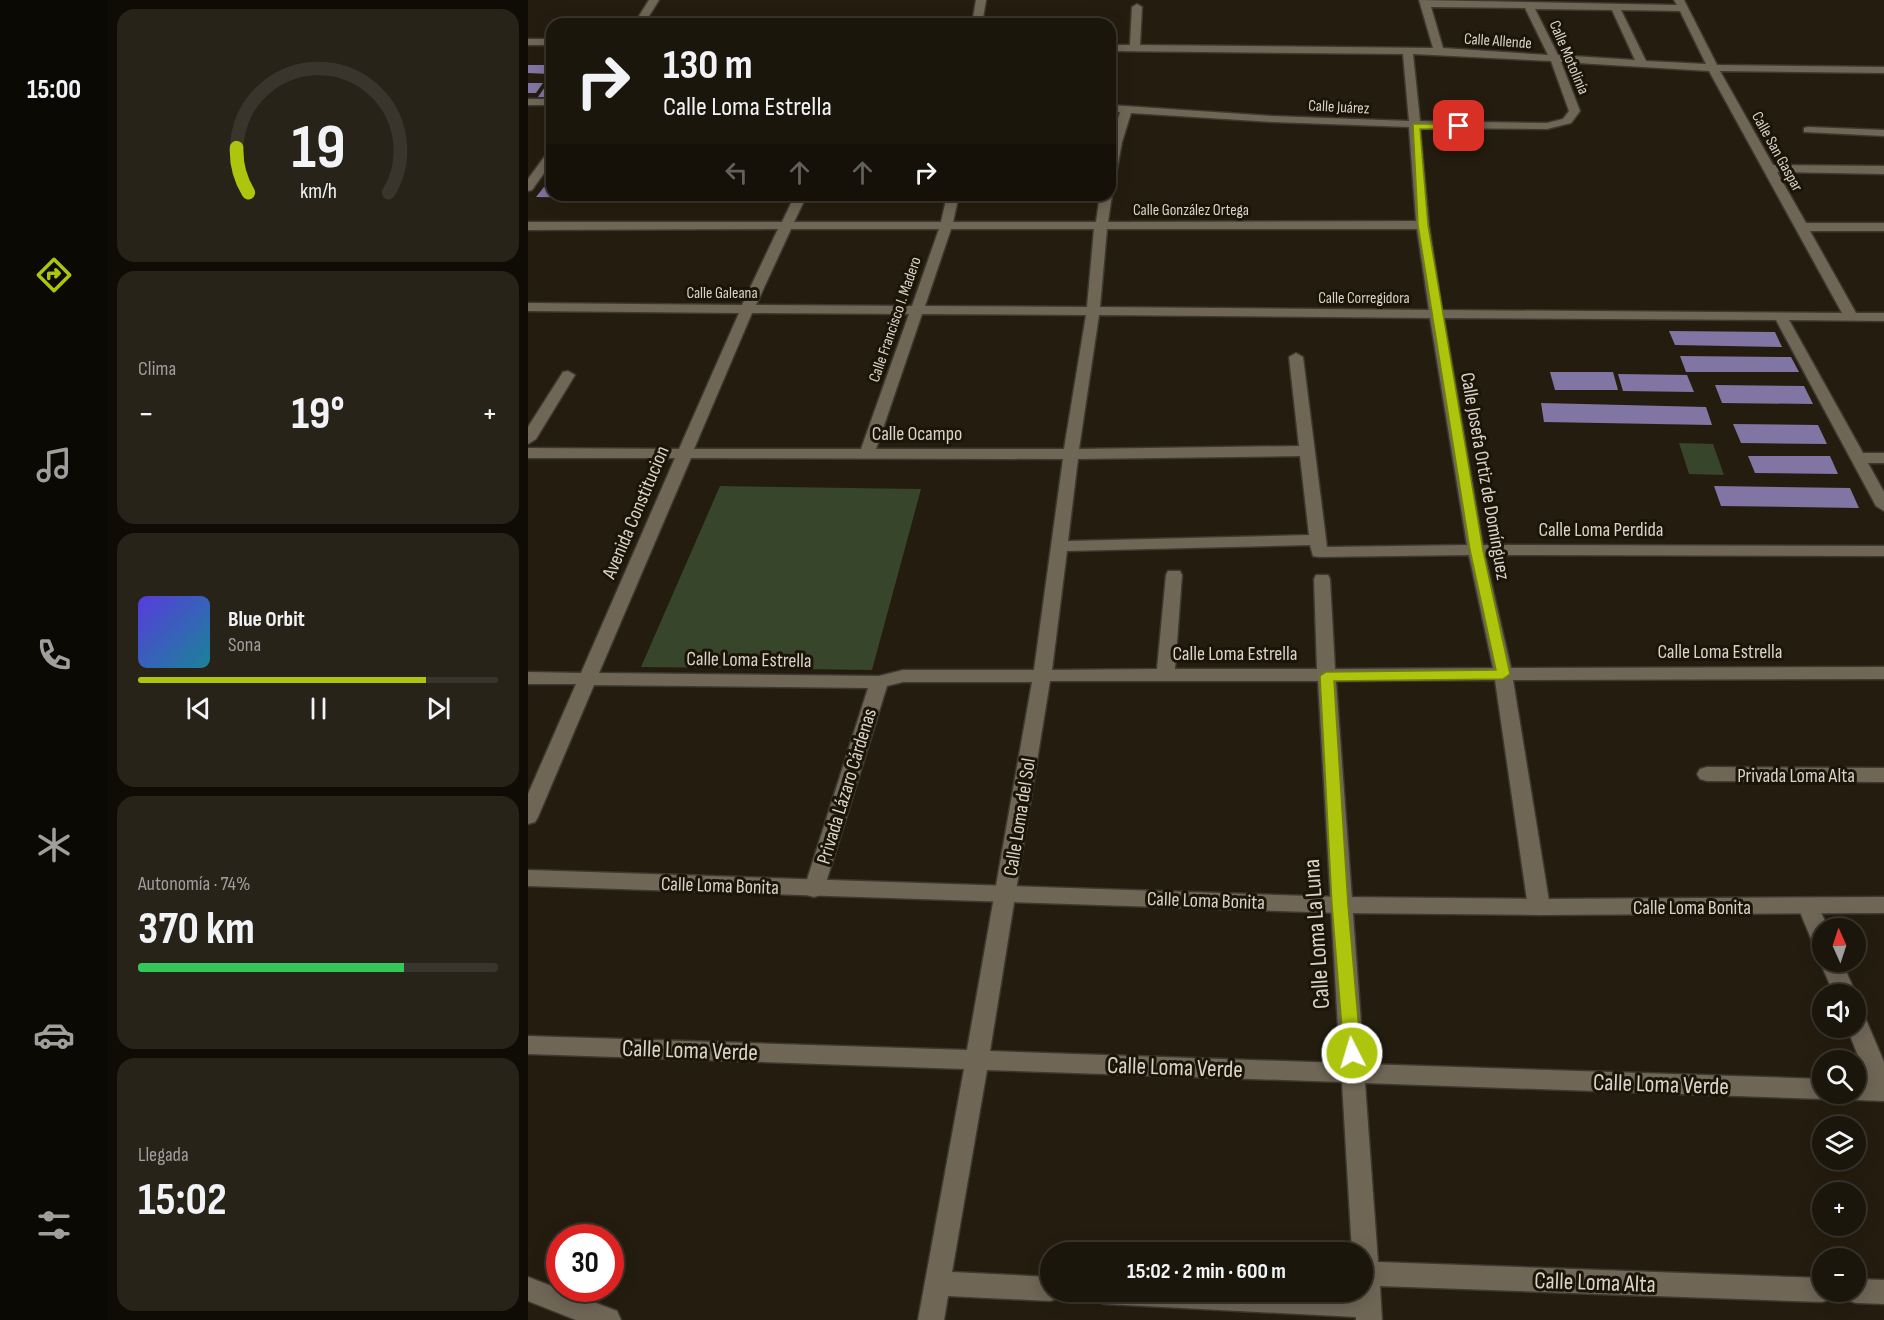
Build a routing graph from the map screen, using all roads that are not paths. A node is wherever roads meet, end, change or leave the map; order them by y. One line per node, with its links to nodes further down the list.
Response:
1 (654, 0): 8 (street)
2 (981, 0): 9 (street)
3 (1424, 2): 5 (street); 15 (street)
4 (1680, 4): 7 (street); 18 (street, Calle San Gaspar)
5 (1529, 6): 7 (street); 16 (street, Calle Motolinía)
6 (1137, 7): 13 (street)
7 (1615, 7): 17 (street)
8 (643, 18)
9 (978, 18)
10 (528, 42): 11 (street)
11 (546, 42)
12 (1116, 48): 13 (street, Calle Allende)
13 (1135, 48): 14 (street, Calle Allende)
14 (1408, 50): 15 (street, Calle Allende); 25 (street, Calle Josefa Ortiz de Domínguez)
15 (1439, 51): 16 (street, Calle Allende)
16 (1555, 59): 17 (street, Calle Allende); 24 (street, Calle Motolinía)
17 (1643, 65): 18 (street, Calle Allende)
18 (1713, 68): 19 (street, Calle Allende); 32 (street, Calle San Gaspar)
19 (1884, 70)
20 (528, 102): 21 (street)
21 (546, 102)
22 (1116, 109): 23 (street, Calle Juárez)
23 (1126, 110): 25 (street, Calle Juárez); 28 (street)
24 (1567, 121): 25 (street, Calle Juárez)
25 (1416, 126): 40 (street, Calle Josefa Ortiz de Domínguez)
26 (1808, 130): 27 (street)
27 (1884, 133)
28 (1116, 142)
29 (546, 160): 30 (street)
30 (528, 161)
31 (546, 164): 34 (street)
32 (1769, 168): 33 (street); 45 (street, Calle San Gaspar)
33 (1884, 170)
34 (536, 176): 35 (street); 36 (street)
35 (546, 176)
36 (528, 187)
37 (798, 201): 44 (street, Avenida Constitucion)
38 (952, 201): 42 (street, Calle Francisco I. Madero)
39 (1105, 201): 43 (street, Calle Loma del Sol)
40 (1423, 225): 43 (street, Calle González Ortega); 51 (street, Calle Josefa Ortiz de Domínguez)
41 (528, 226): 44 (street, Calle González Ortega)
42 (946, 226): 43 (street, Calle González Ortega); 44 (street, Calle González Ortega); 49 (street, Calle Francisco I. Madero)
43 (1101, 226): 50 (street, Calle Loma del Sol)
44 (787, 227): 48 (street, Avenida Constitucion)
45 (1802, 227): 46 (street); 53 (street, Calle San Gaspar)
46 (1884, 227)
47 (528, 307): 48 (street, Calle Galeana)
48 (747, 309): 49 (street, Calle Galeana); 60 (street, Avenida Constitucion)
49 (916, 310): 50 (street, Calle Corregidora); 61 (street, Calle Francisco I. Madero)
50 (1093, 312): 51 (street, Calle Corregidora); 62 (street, Calle Loma del Sol)
51 (1436, 313): 52 (street, Calle Corregidora); 68 (street, Calle Josefa Ortiz de Domínguez)
52 (1780, 316): 53 (street, Calle Corregidora); 63 (street)
53 (1851, 316): 54 (street, Calle Corregidora)
54 (1884, 316)
55 (1296, 357): 58 (street)
56 (568, 375): 57 (street)
57 (528, 439)
58 (1305, 451): 62 (street, Calle Ocampo); 67 (street)
59 (528, 453): 60 (street, Calle Ocampo)
60 (683, 454): 61 (street, Calle Ocampo); 78 (street, Avenida Constitucion)
61 (867, 454): 62 (street, Calle Ocampo)
62 (1071, 454): 66 (street, Calle Loma del Sol)
63 (1858, 458): 64 (street); 65 (street)
64 (1884, 458)
65 (1884, 506)
66 (1059, 546): 67 (street, Calle Loma Perdida); 74 (street, Calle Loma del Sol)
67 (1318, 546): 68 (street, Calle Loma Perdida)
68 (1476, 550): 69 (street, Calle Loma Perdida); 73 (street, Calle Josefa Ortiz de Domínguez)
69 (1884, 551)
70 (1174, 574): 75 (street)
71 (1322, 579): 76 (street, Calle Loma La Luna)
72 (1884, 673): 73 (street, Calle Loma Estrella)
73 (1503, 674): 76 (street, Calle Loma Estrella); 88 (street, Calle Josefa Ortiz de Domínguez)
74 (1042, 675): 75 (street, Calle Loma Estrella); 79 (street, Calle Loma Estrella); 85 (street, Calle Loma del Sol)
75 (1165, 676): 76 (street, Calle Loma Estrella)
76 (1326, 676): 86 (street, Calle Loma La Luna)
77 (528, 678): 78 (street, Calle Loma Estrella)
78 (586, 680): 79 (street, Calle Loma Estrella); 82 (street, Avenida Constitucion)
79 (879, 682): 84 (street, Privada Lázaro Cárdenas)
80 (1707, 774): 81 (street, Privada Loma Alta)
81 (1884, 775)
82 (528, 817)
83 (528, 878): 84 (street, Calle Loma Bonita)
84 (814, 889): 85 (street, Calle Loma Bonita)
85 (1007, 892): 86 (street, Calle Loma Bonita); 93 (street, Calle Loma del Sol)
86 (1340, 905): 88 (street, Calle Loma Bonita); 94 (street, Calle Loma La Luna)
87 (1884, 905): 89 (street, Calle Loma Bonita)
88 (1539, 907): 89 (street, Calle Loma Bonita)
89 (1809, 907): 90 (street)
90 (1813, 918)
91 (1863, 1038): 97 (street)
92 (528, 1045): 93 (street, Calle Loma Verde)
93 (977, 1059): 94 (street, Calle Loma Verde); 100 (street, Calle Loma del Sol)
94 (1354, 1074): 95 (street, Calle Loma Verde); 98 (street, Calle Loma La Luna)
95 (1812, 1089)
96 (1866, 1090): 97 (street)
97 (1884, 1091)
98 (1365, 1242)
99 (1373, 1274): 103 (street, Calle Loma Alta)
100 (937, 1283): 101 (street); 109 (street, Calle Loma del Sol)
101 (1040, 1288)
102 (528, 1289): 108 (street)
103 (1812, 1290)
104 (1866, 1291): 105 (street)
105 (1884, 1292)
106 (1237, 1302): 107 (street)
107 (1369, 1312)
108 (593, 1317)
109 (931, 1320)

